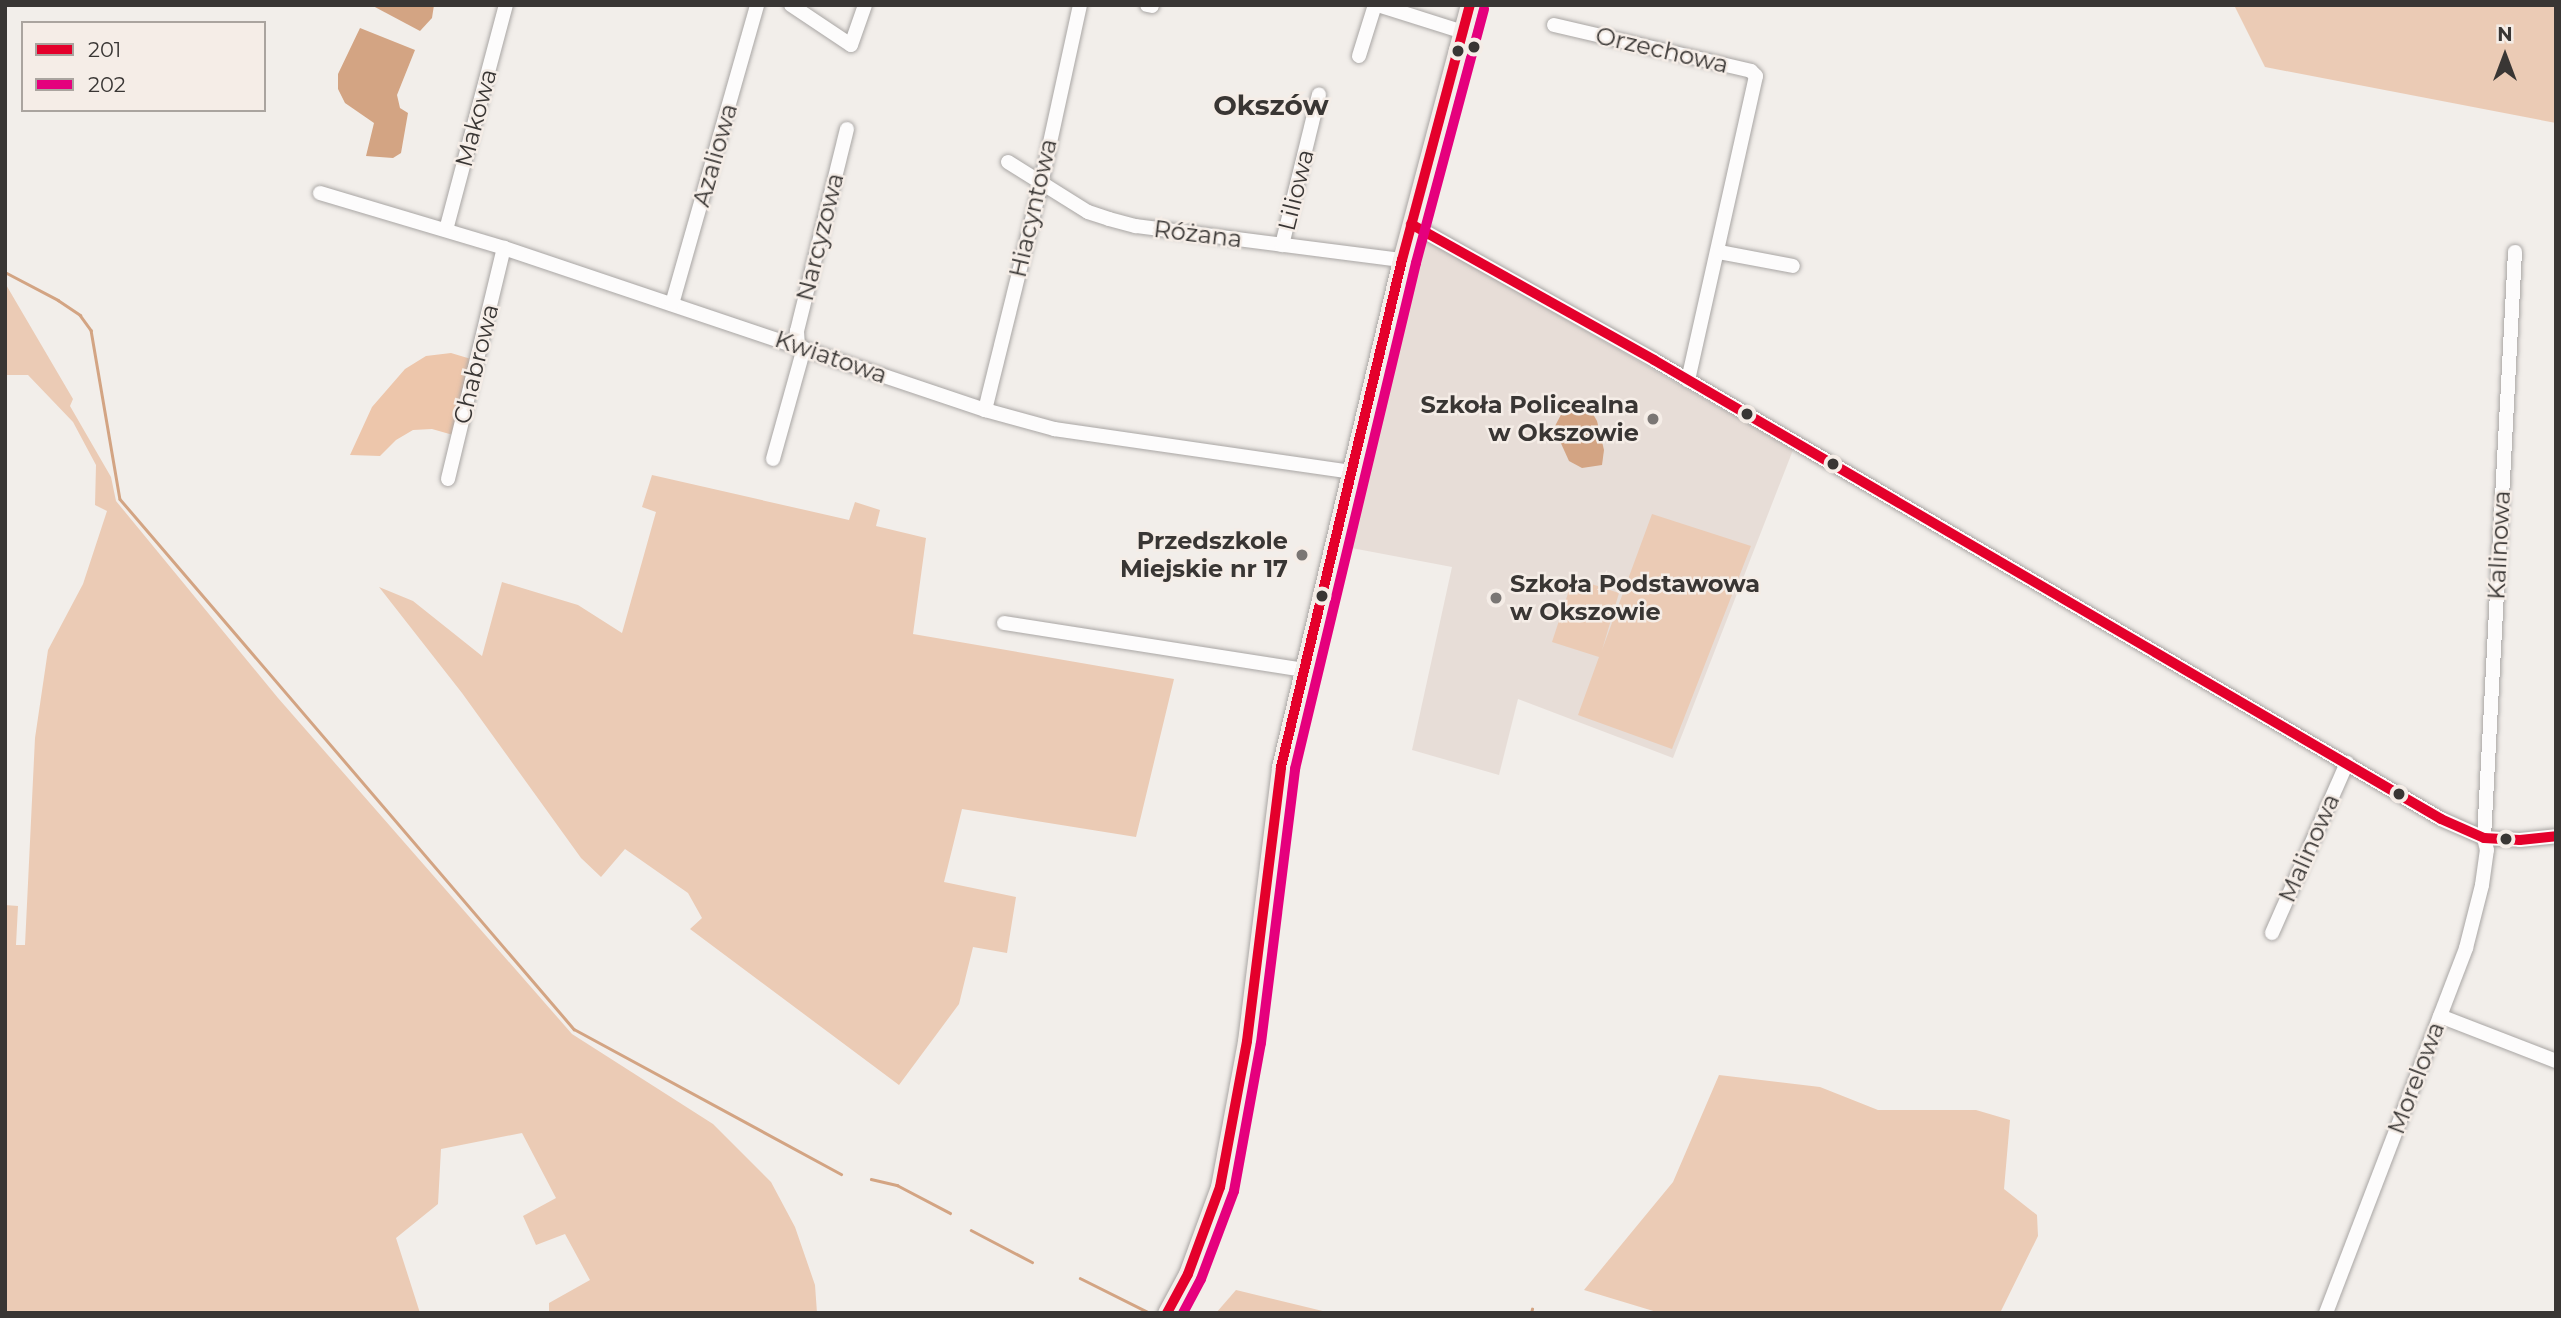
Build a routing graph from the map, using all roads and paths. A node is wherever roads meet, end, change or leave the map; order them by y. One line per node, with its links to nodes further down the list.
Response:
1 (506, 5): 17 (street, Makowa)
2 (757, 5): 24 (street, Azaliowa)
3 (790, 5): 4 (street)
4 (865, 5)
5 (1080, 5): 14 (street, Hiacyntowa)
6 (1377, 5): 9 (street); 10 (street)
7 (1471, 5): 9 (main road)
8 (1554, 25): 21 (street, Orzechowa)
9 (1463, 32): 16 (main road)
10 (1359, 56)
11 (1319, 94): 18 (street, Liliowa)
12 (846, 129): 25 (street, Narcyzowa)
13 (1009, 162): 14 (street, Różana)
14 (1041, 184): 18 (street, Różana); 27 (street, Hiacyntowa)
15 (320, 193): 17 (street, Kwiatowa)
16 (1411, 224): 22 (main road); 26 (street)
17 (446, 230): 19 (street, Kwiatowa)
18 (1282, 245): 22 (street, Różana)
19 (504, 248): 24 (street, Kwiatowa); 30 (street, Chabrowa)
20 (2515, 251): 35 (street, Kalinowa)
21 (1719, 252): 23 (street); 26 (street, Orzechowa)
22 (1402, 260): 29 (main road)
23 (1793, 266)
24 (672, 304): 25 (street, Kwiatowa)
25 (801, 347): 27 (street, Kwiatowa); 28 (street, Narcyzowa)
26 (1688, 380): 33 (street)
27 (985, 410): 29 (street, Kwiatowa)
28 (773, 459)
29 (1353, 472): 32 (main road)
30 (448, 479)
31 (1004, 623): 32 (street)
32 (1305, 670): 39 (main road)
33 (2347, 763): 35 (street); 36 (street, Malinowa)
34 (2556, 836): 35 (street)
35 (2484, 838): 37 (street, Morelowa)
36 (2272, 933)
37 (2440, 1016): 38 (street); 40 (street, Morelowa)
38 (2556, 1061)
39 (1168, 1312)
40 (2326, 1313)

